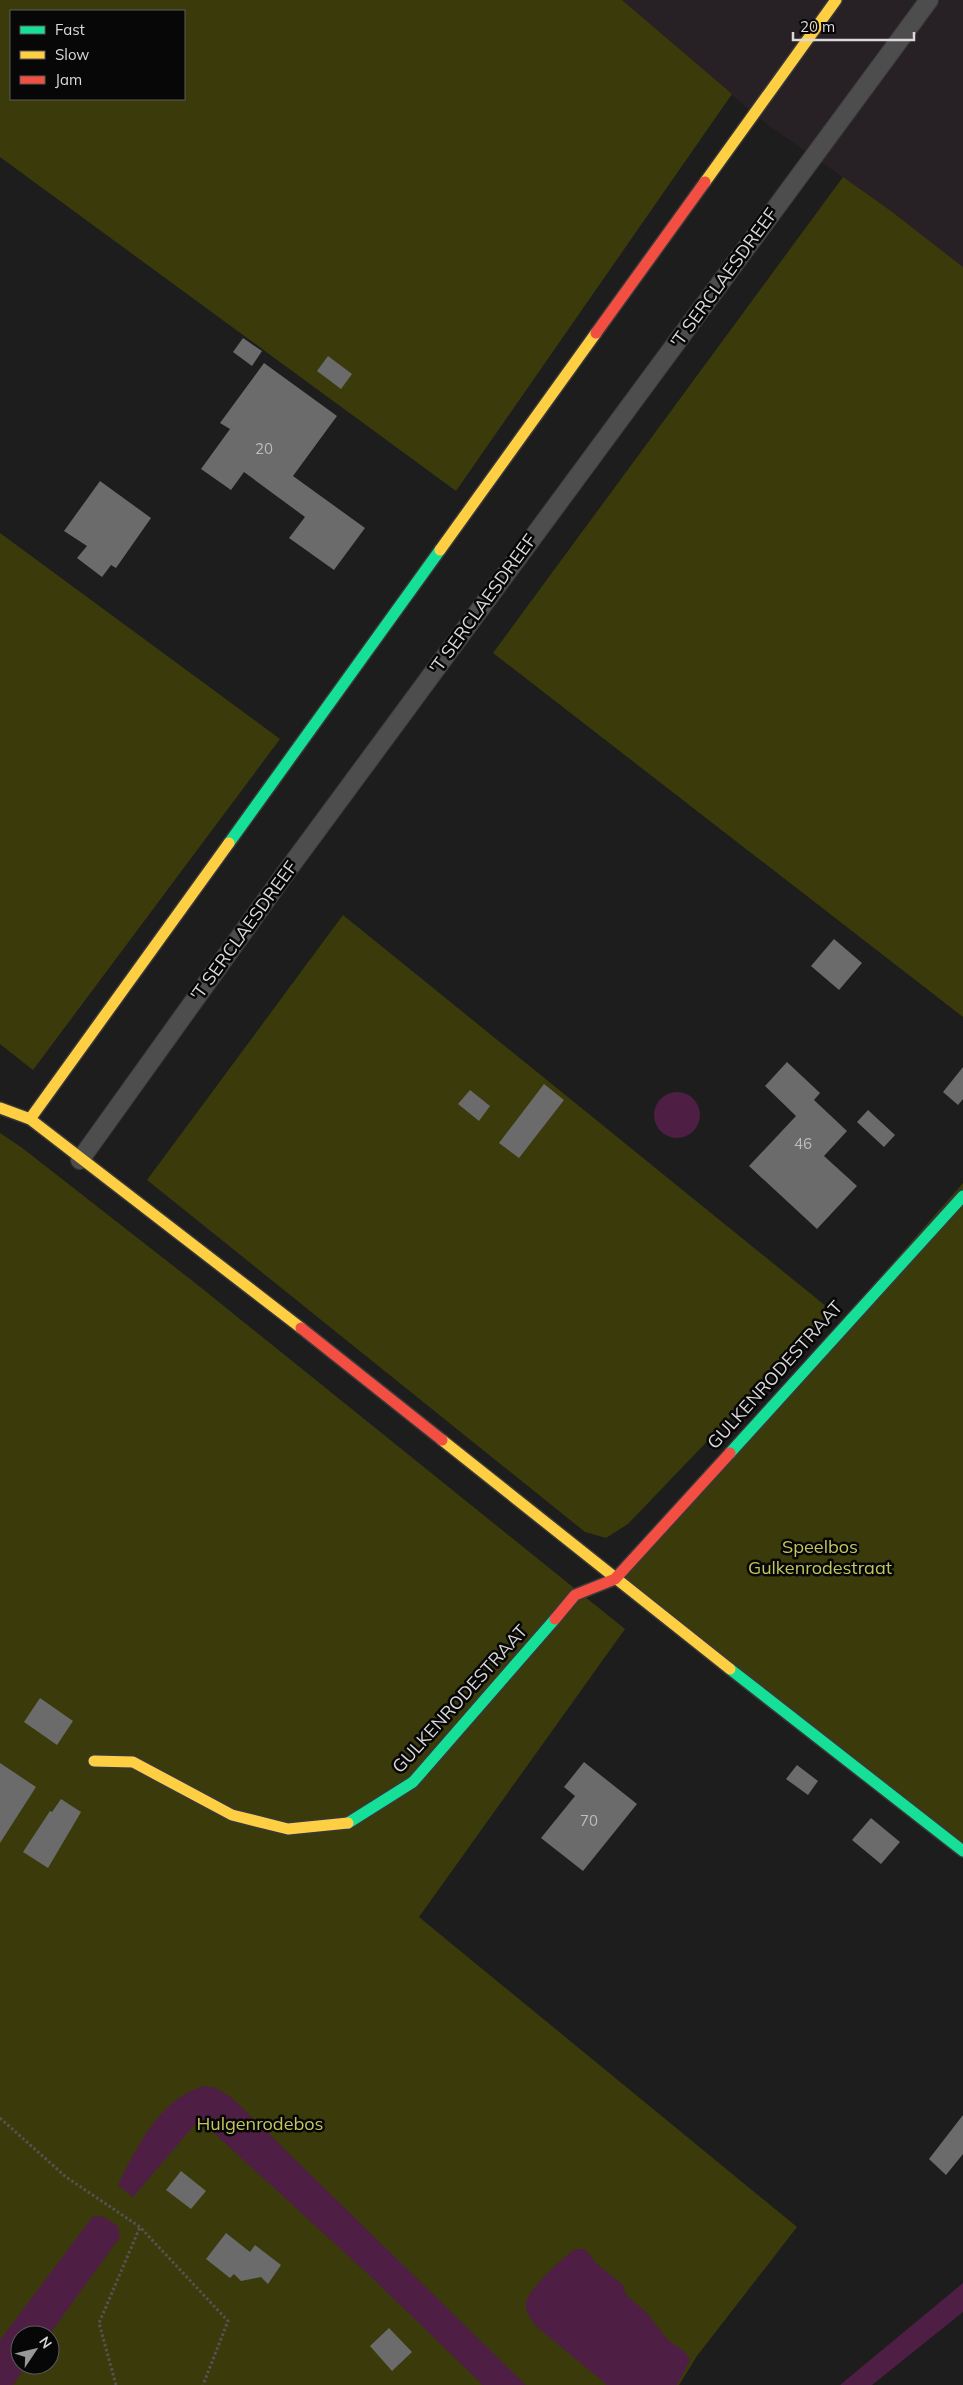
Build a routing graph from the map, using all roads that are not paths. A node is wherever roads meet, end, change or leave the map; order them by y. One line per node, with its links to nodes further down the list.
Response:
1 (836, 0): 4 (street)
2 (929, 0): 5 (lane, 'T SERCLAESDREEF)
3 (0, 1108): 4 (street)
4 (30, 1119): 5 (street)
5 (80, 1160): 7 (street)
6 (963, 1196): 7 (street, GULKENRODESTRAAT)
7 (615, 1579): 8 (street, GULKENRODESTRAAT); 9 (street)
8 (94, 1761)
9 (963, 1851)

